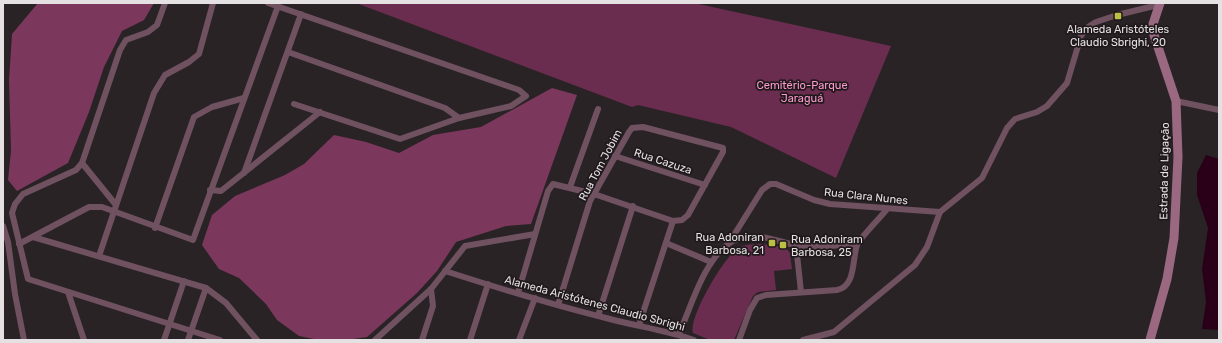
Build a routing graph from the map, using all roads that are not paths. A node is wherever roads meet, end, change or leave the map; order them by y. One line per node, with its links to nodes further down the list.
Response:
1 (165, 3): 16 (street)
2 (213, 3): 22 (street)
3 (268, 3): 5 (street)
4 (1159, 4): 9 (main road, Estrada de Ligação); 26 (street)
5 (278, 6): 6 (street); 8 (street)
6 (301, 14): 7 (street); 14 (street)
7 (288, 52): 14 (street); 17 (street)
8 (244, 98): 20 (street); 29 (street)
9 (1176, 102): 12 (street); 67 (main road, Estrada de Ligação)
10 (294, 104): 13 (street)
11 (598, 108): 19 (street)
12 (1219, 110)
13 (320, 112): 14 (street); 17 (street)
14 (459, 118)
15 (615, 156): 18 (street, Rua Cazuza); 18 (street, Rua Tom Jobim); 21 (street, Rua Tom Jobim)
16 (82, 163): 22 (street); 34 (street)
17 (244, 173): 20 (street)
18 (705, 185): 27 (street)
19 (570, 188): 21 (street); 30 (street)
20 (210, 190): 29 (street)
21 (594, 194): 23 (street); 48 (street, Rua Tom Jobim)
22 (116, 205): 25 (street)
23 (632, 206): 27 (street); 49 (street)
24 (887, 209): 26 (street, Rua Clara Nunes); 33 (street, Rua Clara Nunes); 35 (street)
25 (114, 212): 29 (street); 31 (street); 37 (street)
26 (940, 212): 66 (street)
27 (673, 221): 32 (street)
28 (3, 226): 54 (street)
29 (155, 228)
30 (535, 234): 39 (street); 46 (street)
31 (33, 237): 34 (street); 37 (street)
32 (666, 243): 38 (street); 51 (street)
33 (729, 243): 36 (street); 38 (street)
34 (19, 244): 44 (street)
35 (857, 244): 36 (street); 45 (street)
36 (796, 245): 45 (street)
37 (99, 256): 40 (street)
38 (711, 262): 53 (street)
39 (445, 271): 41 (street, Alameda Aristótenes Claudio Sbrighi); 43 (street)
40 (184, 281): 42 (street); 50 (street)
41 (488, 284): 46 (street, Alameda Aristótenes Claudio Sbrighi); 62 (street)
42 (206, 288): 52 (street); 59 (street)
43 (431, 289): 60 (street); 61 (street)
44 (68, 292): 50 (street); 55 (street)
45 (801, 292): 65 (street)
46 (518, 293): 47 (street, Alameda Aristótenes Claudio Sbrighi)
47 (534, 298): 48 (street, Alameda Aristótenes Claudio Sbrighi); 63 (street)
48 (558, 305): 49 (street, Alameda Aristótenes Claudio Sbrighi)
49 (598, 316): 51 (street, Alameda Aristótenes Claudio Sbrighi)
50 (170, 324): 52 (street); 56 (street)
51 (639, 325): 53 (street, Alameda Aristótenes Claudio Sbrighi)
52 (191, 331): 57 (street); 58 (street)
53 (679, 334): 64 (street, Alameda Aristótenes Claudio Sbrighi)
54 (24, 340)
55 (84, 340)
56 (164, 340)
57 (188, 340)
58 (220, 340)
59 (257, 340)
60 (375, 340)
61 (422, 340)
62 (470, 340)
63 (519, 340)
64 (694, 340)
65 (739, 340)
66 (803, 340)
67 (1150, 340)

